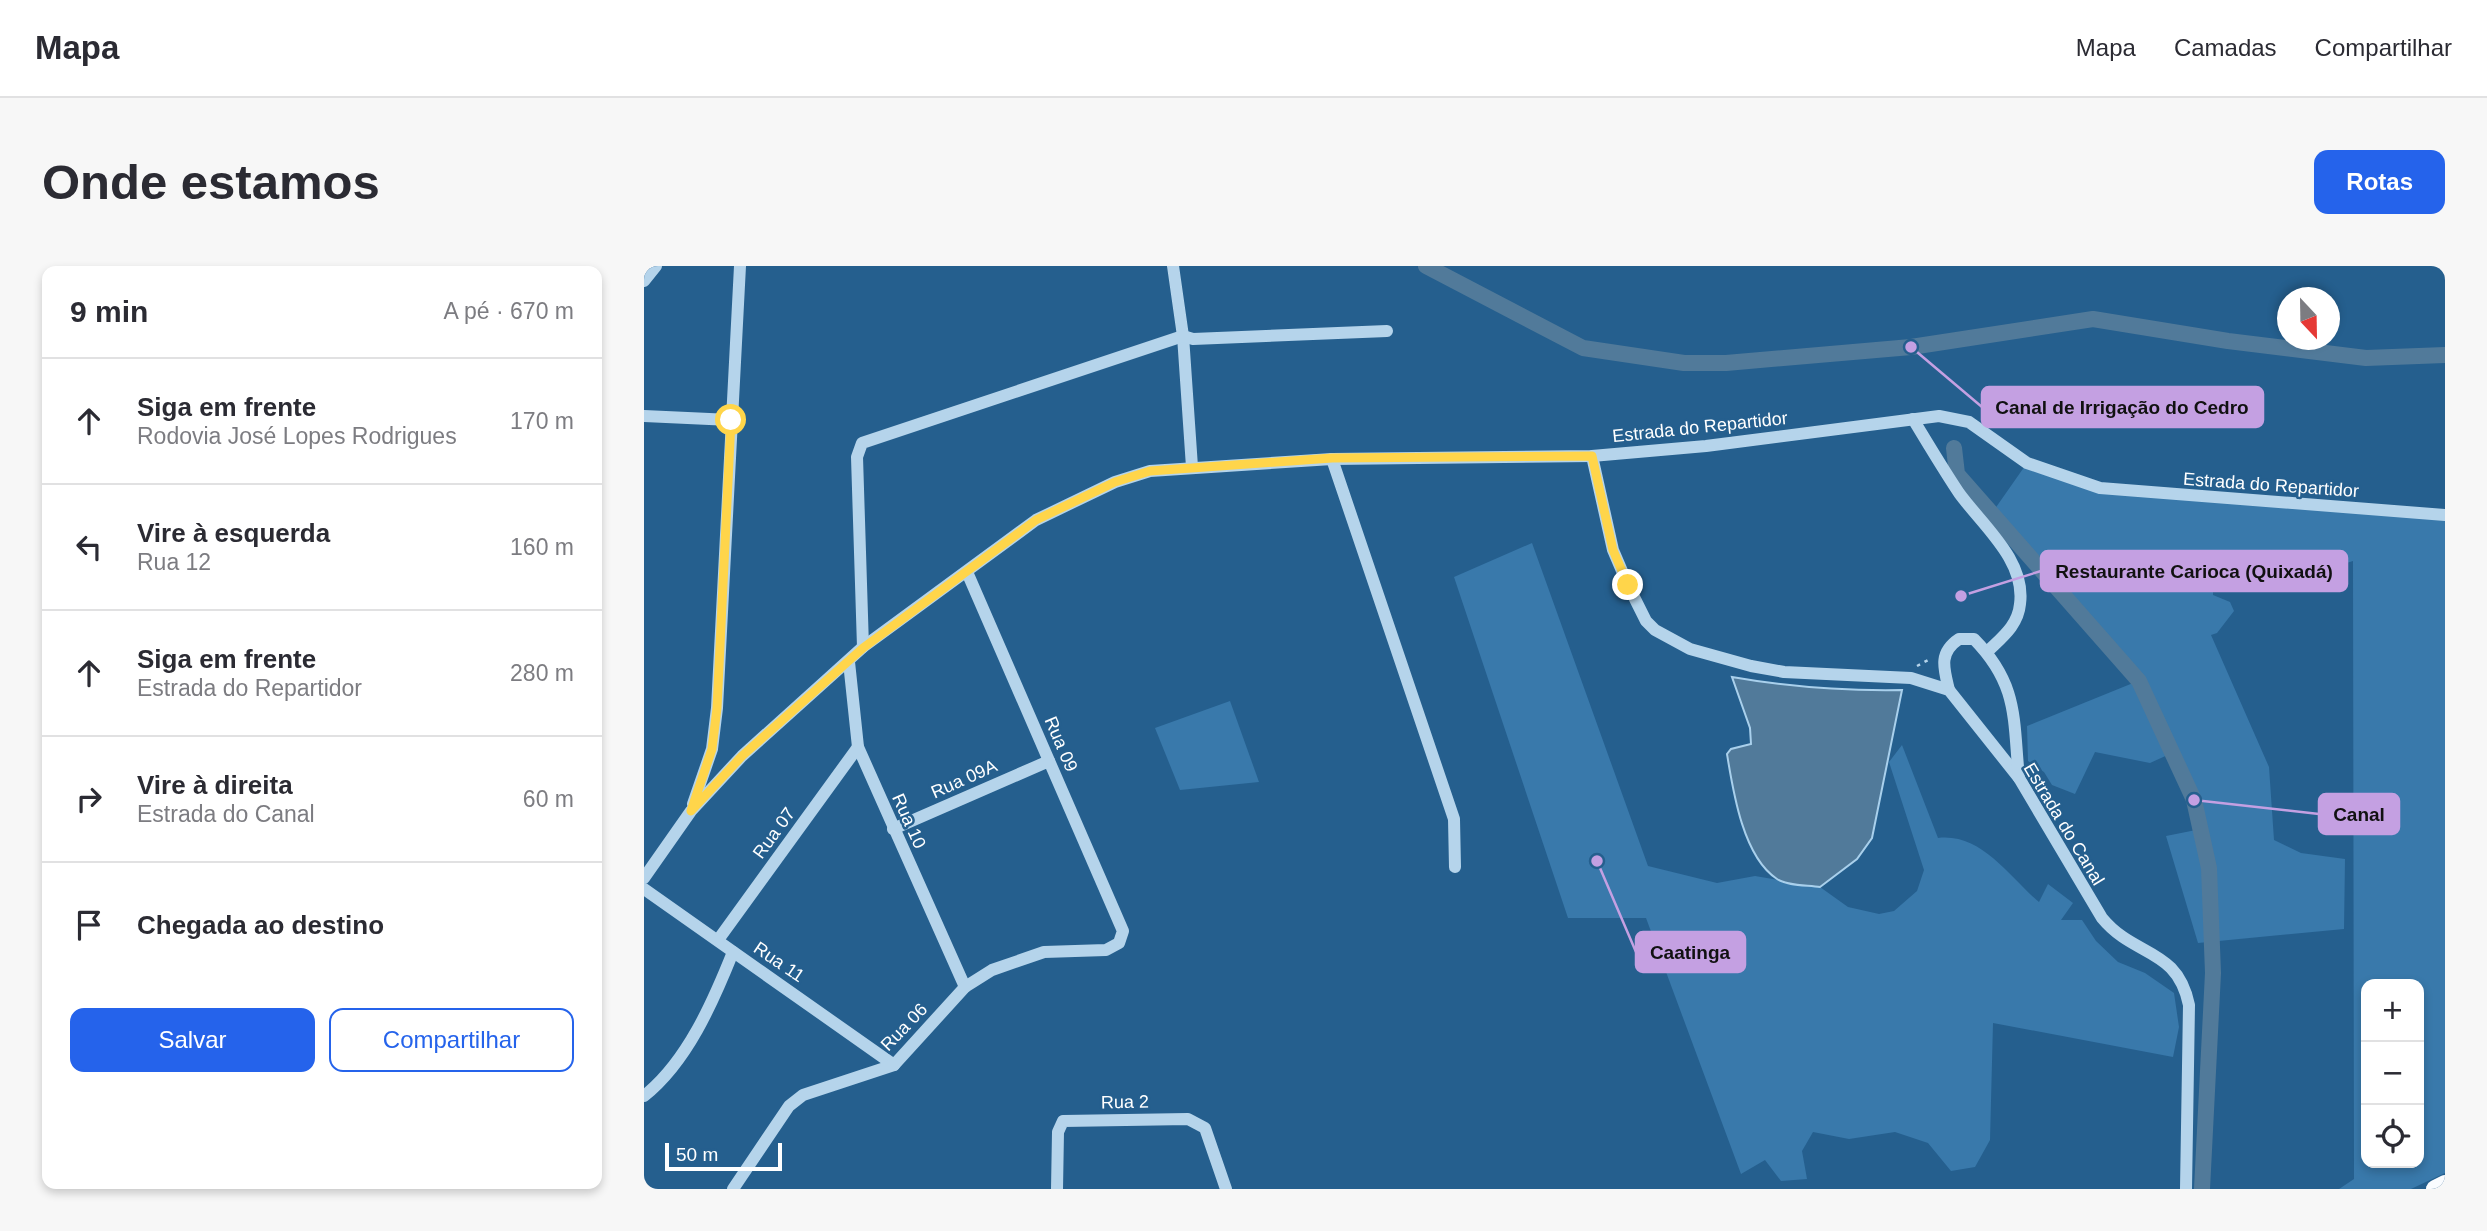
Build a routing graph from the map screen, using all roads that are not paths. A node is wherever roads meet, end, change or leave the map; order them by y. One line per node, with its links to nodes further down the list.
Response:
1 (656, 266): 4 (street)
2 (740, 266): 9 (street)
3 (1173, 266): 6 (street)
4 (644, 281)
5 (1387, 331): 6 (street)
6 (1183, 336): 12 (street); 15 (street)
7 (644, 416): 9 (street)
8 (1913, 419): 10 (street, Estrada do Repartidor); 13 (street, Estrada do Repartidor); 16 (street)
9 (731, 420): 22 (street)
10 (1592, 456): 11 (street, Estrada do Repartidor); 18 (street)
11 (1332, 458): 12 (street, Estrada do Repartidor); 24 (street)
12 (1192, 467): 14 (street, Estrada do Repartidor)
13 (2445, 515)
14 (967, 572): 15 (street, Estrada do Repartidor); 20 (street, Rua 09)
15 (863, 648): 17 (street, Estrada do Repartidor)
16 (1987, 652): 18 (street); 21 (street)
17 (849, 662): 19 (street, Rua 10); 22 (street, Estrada do Repartidor)
18 (1949, 690): 21 (street, Estrada do Canal)
19 (858, 747): 23 (street, Rua 10); 28 (street, Rua 07)
20 (1049, 761): 23 (street, Rua 09A); 27 (street, Rua 09)
21 (2019, 778): 37 (street, Estrada do Canal)
22 (691, 811): 25 (street)
23 (893, 829): 30 (street, Rua 10)
24 (1455, 867)
25 (644, 878)
26 (644, 889): 28 (street, Rua 11)
27 (1123, 931): 30 (street, Rua 06)
28 (718, 940): 29 (street, Rua 11)
29 (733, 952): 31 (street, Rua 11); 32 (street)
30 (965, 988): 31 (street, Rua 06)
31 (894, 1065): 34 (street, Rua 06)
32 (644, 1096)
33 (2445, 1184): 38 (main road)
34 (733, 1189)
35 (1057, 1189): 36 (street, Rua 2)
36 (1226, 1189)
37 (2186, 1189)
38 (2435, 1189)

